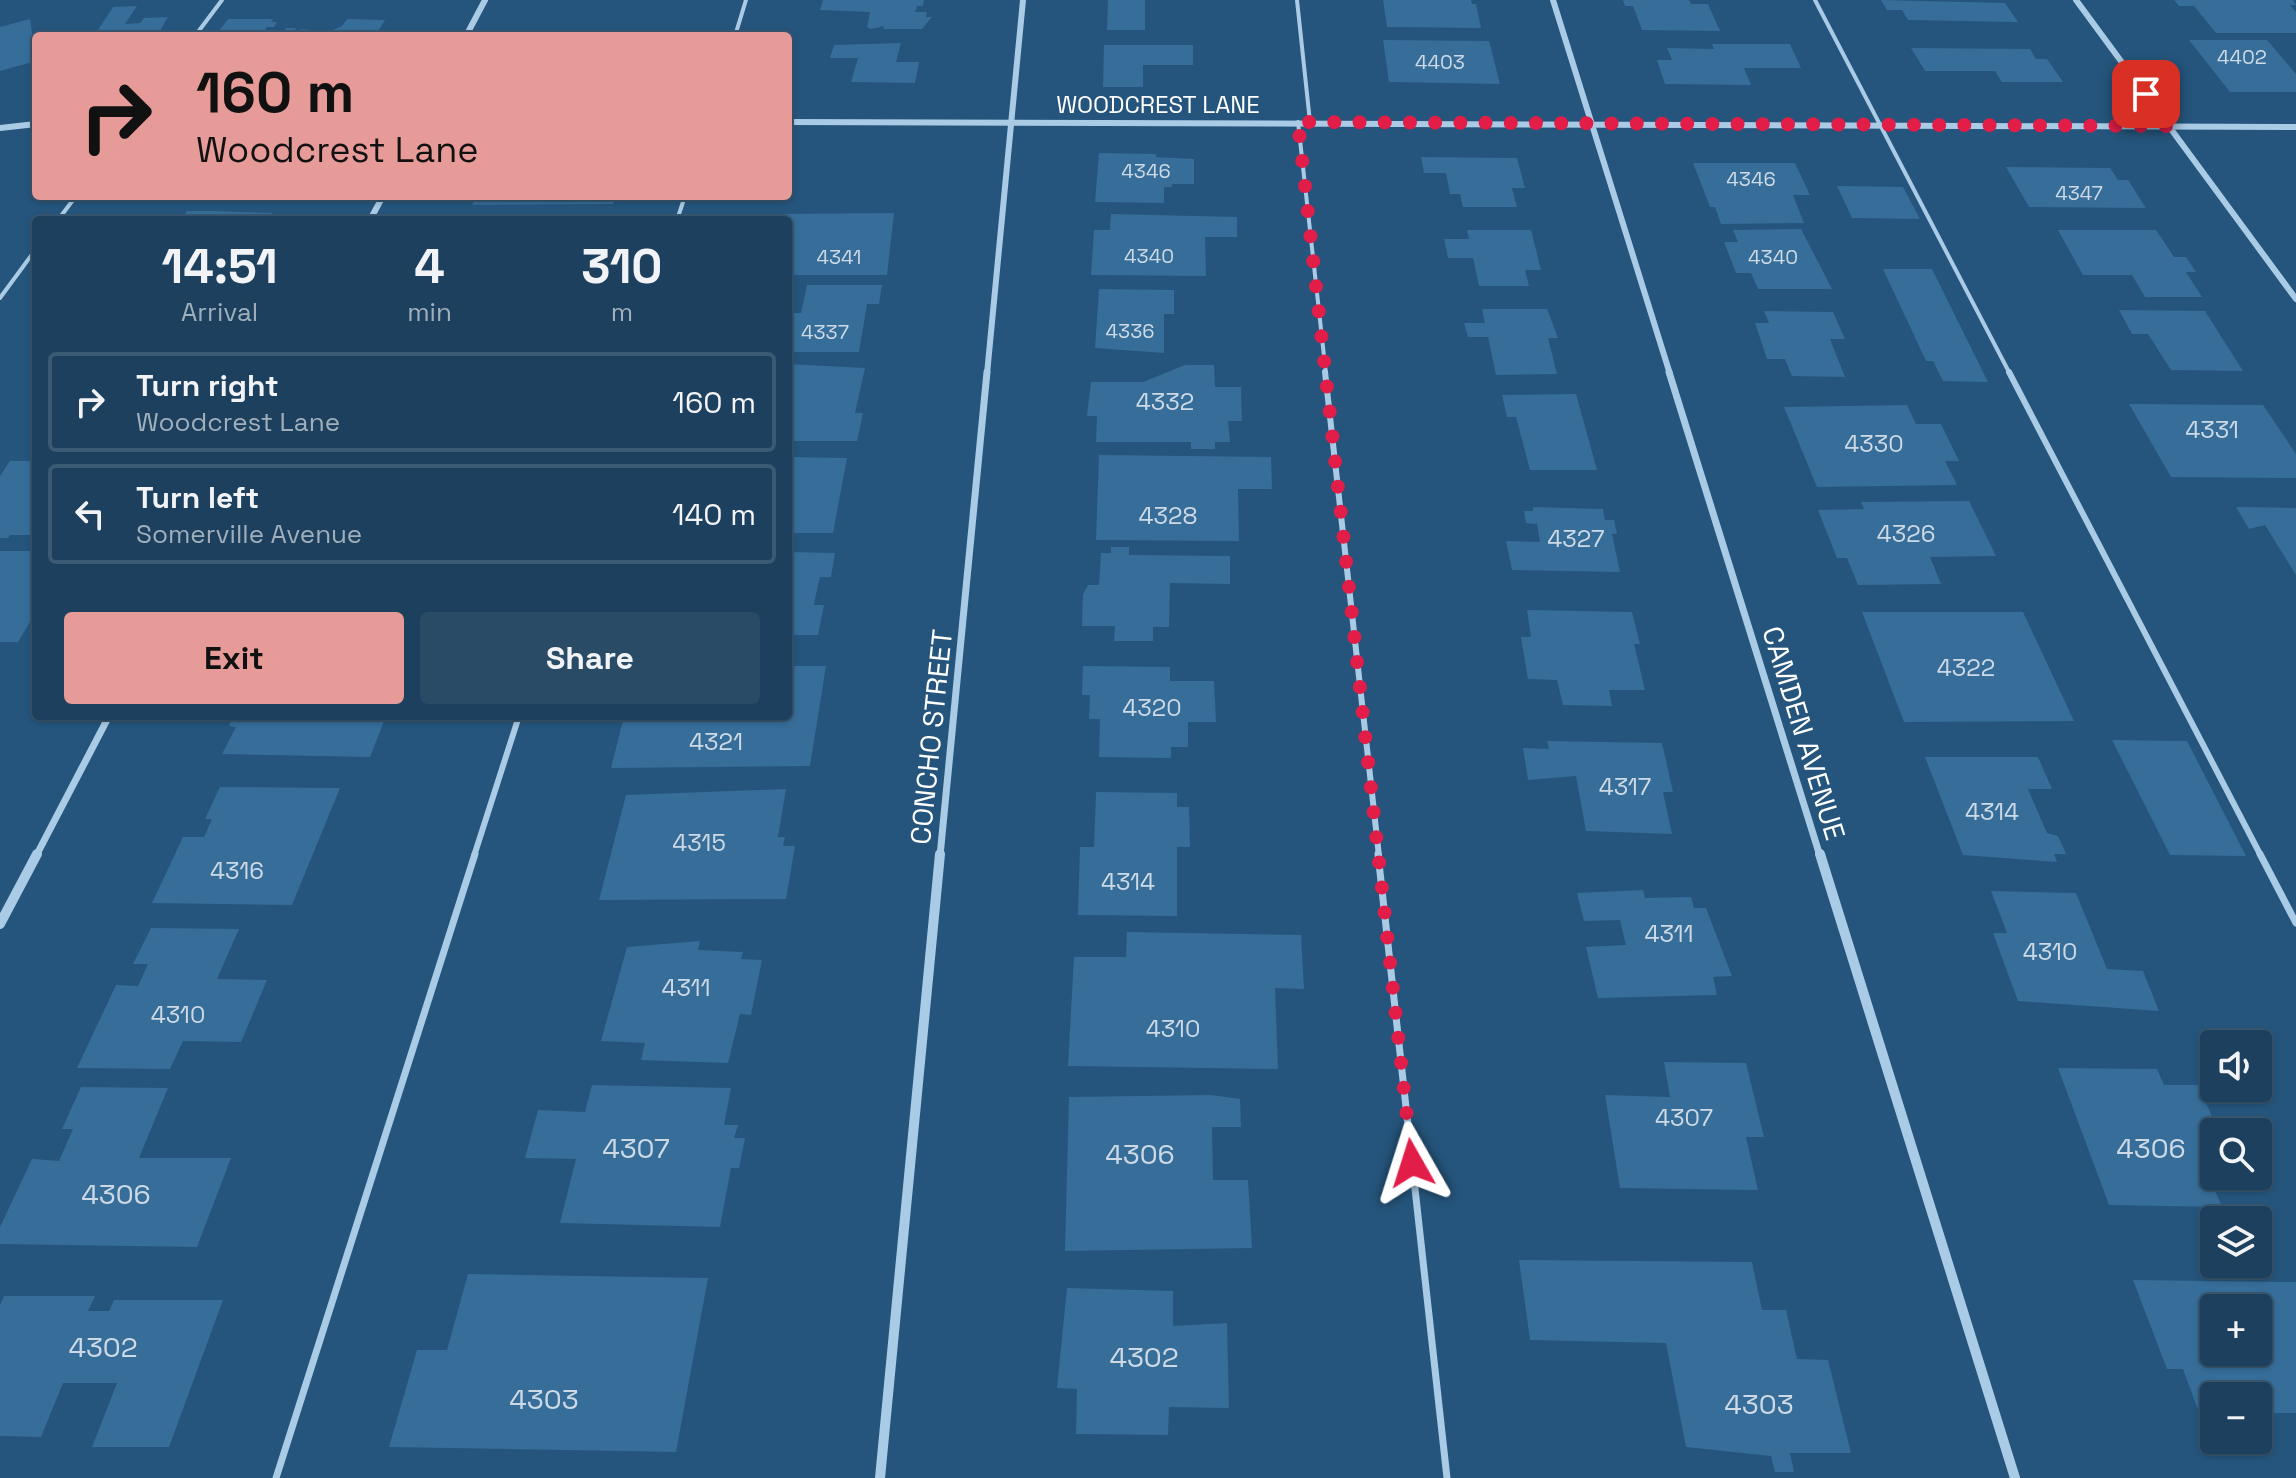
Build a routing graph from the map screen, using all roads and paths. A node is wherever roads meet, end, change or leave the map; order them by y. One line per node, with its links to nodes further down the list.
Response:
1 (222, 0): 9 (lane)
2 (485, 0): 10 (street)
3 (746, 0): 11 (lane)
4 (1023, 0): 16 (street, CONCHO STREET)
5 (1297, 0): 14 (lane)
6 (1553, 0): 15 (street, CAMDEN AVENUE)
7 (1815, 0): 18 (lane)
8 (2076, 0): 19 (street)
9 (198, 32)
10 (468, 32)
11 (736, 32)
12 (792, 122): 16 (street, WOODCREST LANE)
13 (1298, 122): 14 (street, WOODCREST LANE); 16 (street, WOODCREST LANE); 31 (lane)
14 (1310, 122): 15 (street, WOODCREST LANE)
15 (1589, 122): 18 (street, WOODCREST LANE); 32 (street, CAMDEN AVENUE)
16 (1013, 123): 30 (street, CONCHO STREET)
17 (32, 124): 21 (street)
18 (1880, 126): 19 (street, WOODCREST LANE); 27 (lane)
19 (2170, 126): 20 (street, WOODCREST LANE); 24 (street)
20 (2296, 127)
21 (0, 128)
22 (32, 254): 23 (lane)
23 (0, 298)
24 (2296, 299)
25 (107, 720): 28 (street)
26 (518, 720): 29 (lane)
27 (2296, 923)
28 (0, 924)
29 (276, 1478)
30 (880, 1478)
31 (1447, 1478)
32 (2015, 1478)

